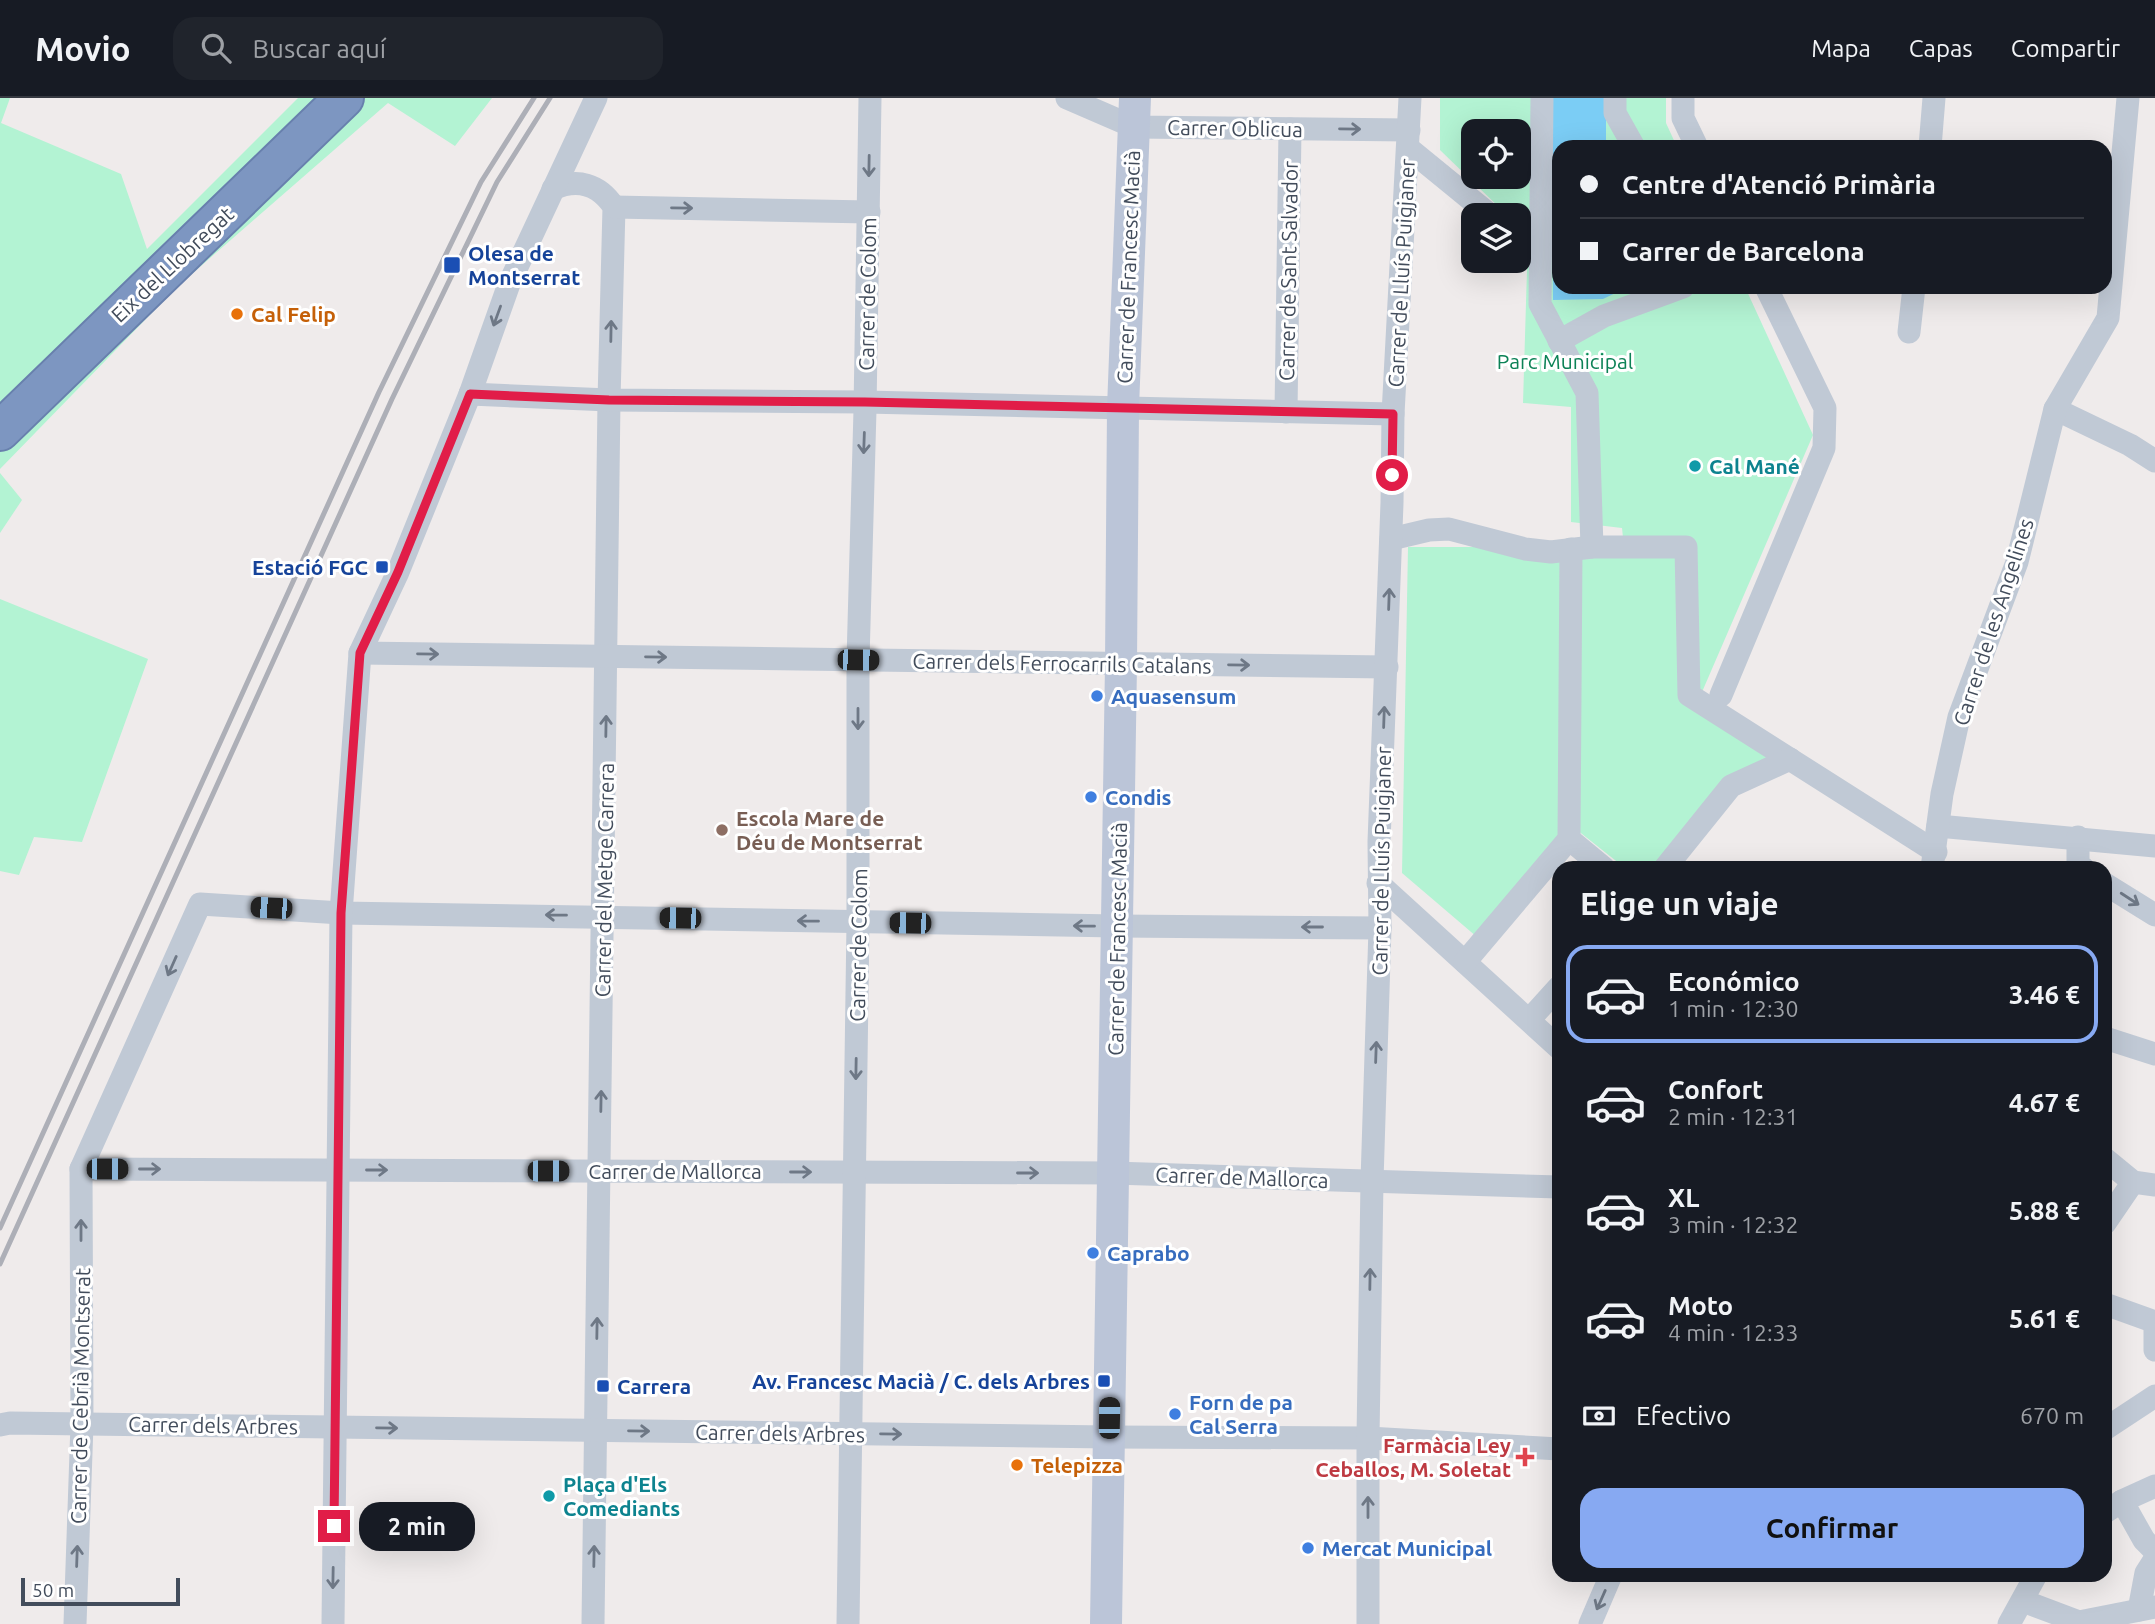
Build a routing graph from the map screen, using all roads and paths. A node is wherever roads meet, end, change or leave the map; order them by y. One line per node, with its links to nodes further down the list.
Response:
1 (344, 98): 37 (highway, Eix del Llobregat)
2 (596, 98): 17 (street)
3 (870, 98): 20 (street, Carrer de Colom, one-way to 20)
4 (1068, 98): 11 (street, Carrer Oblicua)
5 (1410, 98): 13 (street, Carrer de Lluís Puigjaner)
6 (1542, 98): 22 (street)
7 (1615, 98): 14 (street)
8 (1684, 98): 15 (street)
9 (1934, 98): 16 (street)
10 (2128, 98): 23 (street, Carrer de les Angelines)
11 (1134, 113): 12 (street, Carrer Oblicua); 33 (street, Carrer de Francesc Macià)
12 (1290, 129): 13 (street, Carrer Oblicua, one-way to 13); 35 (street, Carrer de Sant Salvador)
13 (1409, 139): 18 (street); 36 (street, Carrer de Lluís Puigjaner)
14 (1630, 140)
15 (1694, 140)
16 (1931, 140)
17 (553, 189): 19 (street); 30 (street, one-way to 30)
18 (1477, 203)
19 (614, 207): 20 (street, one-way to 20); 31 (street, Carrer del Metge Carrera, one-way to 19)
20 (869, 212): 32 (street, Carrer de Colom)
21 (1531, 249): 22 (street)
22 (1540, 256): 29 (street)
23 (2112, 274)
24 (1664, 294): 29 (street)
25 (1769, 294): 46 (street)
26 (1913, 294): 28 (street)
27 (2110, 294): 34 (street, Carrer de les Angelines)
28 (1909, 332)
29 (1559, 341): 40 (street)
30 (470, 394): 31 (street); 41 (street)
31 (609, 400): 32 (street); 42 (street, Carrer del Metge Carrera)
32 (865, 402): 33 (street); 43 (street, Carrer de Colom, one-way to 43)
33 (1122, 408): 35 (street); 44 (street, Carrer de Francesc Macià)
34 (2055, 409): 38 (street); 48 (street, Carrer de les Angelines)
35 (1286, 412): 36 (street)
36 (1393, 414): 39 (street, Carrer de Lluís Puigjaner)
37 (0, 431)
38 (2155, 461)
39 (1391, 539): 40 (street); 45 (street, Carrer de Lluís Puigjaner, one-way to 39)
40 (1582, 548): 47 (street); 50 (street)
41 (360, 653): 42 (street, Carrer dels Ferrocarrils Catalans, one-way to 42); 58 (street)
42 (607, 657): 43 (street, Carrer dels Ferrocarrils Catalans, one-way to 43); 60 (street, Carrer del Metge Carrera, one-way to 42)
43 (858, 660): 44 (street, Carrer dels Ferrocarrils Catalans); 61 (street, Carrer de Colom, one-way to 61)
44 (1121, 664): 45 (street, Carrer dels Ferrocarrils Catalans, one-way to 45); 62 (street, Carrer de Francesc Macià)
45 (1387, 667): 56 (street, Carrer de Lluís Puigjaner, one-way to 45)
46 (1721, 695)
47 (1790, 759): 52 (street); 54 (street)
48 (1938, 826): 49 (street); 52 (street, Carrer de les Angelines)
49 (2078, 837): 51 (street); 55 (street)
50 (1569, 839): 53 (street); 64 (street)
51 (2155, 846)
52 (1934, 860)
53 (1596, 861)
54 (1671, 861)
55 (2079, 861)
56 (1378, 883): 63 (street, Carrer de Lluís Puigjaner); 64 (street)
57 (2112, 888): 59 (street, one-way to 59)
58 (341, 913): 60 (street, one-way to 58); 71 (street, one-way to 71); 72 (street)
59 (2155, 915)
60 (603, 916): 61 (street, one-way to 60); 73 (street, Carrer del Metge Carrera, one-way to 60)
61 (858, 922): 62 (street, one-way to 61); 74 (street, Carrer de Colom, one-way to 74)
62 (1117, 926): 63 (street, one-way to 62); 75 (street, Carrer de Francesc Macià)
63 (1380, 928): 76 (street, Carrer de Lluís Puigjaner, one-way to 63)
64 (1465, 962): 66 (street)
65 (1552, 995): 66 (street)
66 (1529, 1020): 68 (street)
67 (2112, 1040): 69 (street)
68 (1552, 1041)
69 (2155, 1054)
70 (2112, 1163): 77 (street)
71 (81, 1169): 72 (street, Carrer de Mallorca, one-way to 72); 84 (street, Carrer de Cebrià Montserat, one-way to 71)
72 (339, 1170): 73 (street, Carrer de Mallorca, one-way to 73); 87 (street)
73 (600, 1171): 74 (street, Carrer de Mallorca, one-way to 74); 88 (street, Carrer del Metge Carrera, one-way to 73)
74 (855, 1172): 75 (street, Carrer de Mallorca, one-way to 75); 89 (street, Carrer de Colom)
75 (1113, 1173): 76 (street, Carrer de Mallorca); 90 (street, Carrer de Francesc Macià)
76 (1372, 1181): 78 (street, Carrer de Mallorca); 91 (street, Carrer de Lluís Puigjaner, one-way to 76)
77 (2144, 1183): 79 (street)
78 (1552, 1187)
79 (2112, 1216)
80 (2112, 1307): 81 (street)
81 (2155, 1322): 82 (street)
82 (2155, 1350)
83 (2155, 1396): 85 (street)
84 (82, 1424): 86 (street, Carrer dels Arbres); 87 (street, Carrer dels Arbres); 103 (street, Carrer de Cebrià Montserat, one-way to 84)
85 (2112, 1424)
86 (0, 1425)
87 (336, 1427): 88 (street, Carrer dels Arbres, one-way to 88); 104 (street, one-way to 104)
88 (596, 1430): 89 (street, Carrer dels Arbres, one-way to 89); 105 (street, Carrer del Metge Carrera, one-way to 88)
89 (851, 1434): 90 (street, Carrer dels Arbres, one-way to 90); 106 (street, Carrer de Colom)
90 (1109, 1437): 91 (street, Carrer dels Arbres); 107 (street, Carrer de Francesc Macià)
91 (1368, 1438): 92 (street, Carrer dels Arbres); 108 (street, Carrer de Lluís Puigjaner, one-way to 91)
92 (1552, 1449)
93 (2155, 1486): 94 (street)
94 (2112, 1506)
95 (2112, 1507): 96 (street)
96 (2155, 1551)
97 (2155, 1559): 101 (street)
98 (1608, 1582): 109 (street, one-way to 109)
99 (2032, 1582): 100 (street)
100 (2023, 1601): 102 (street); 110 (street)
101 (2147, 1608): 102 (street)
102 (2079, 1623)
103 (75, 1624)
104 (333, 1624)
105 (593, 1624)
106 (848, 1624)
107 (1106, 1624)
108 (1368, 1624)
109 (1590, 1624)
110 (2009, 1624)

